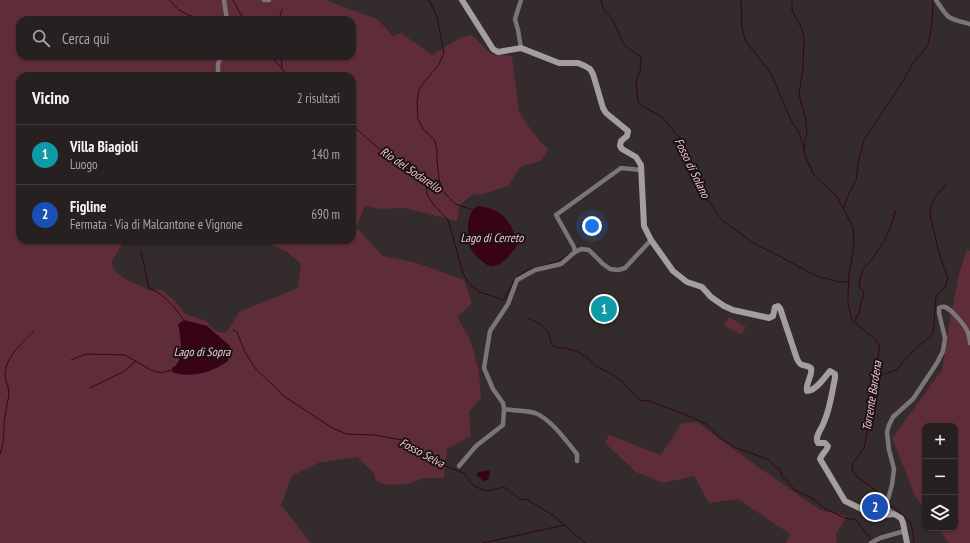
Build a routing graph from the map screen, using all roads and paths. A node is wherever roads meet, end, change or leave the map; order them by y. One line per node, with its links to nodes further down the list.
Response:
1 (224, 0): 7 (street)
2 (264, 0): 3 (street)
3 (269, 0)
4 (462, 0): 9 (street)
5 (521, 0): 9 (street)
6 (936, 0): 8 (street)
7 (226, 16)
8 (970, 24)
9 (521, 48): 12 (street)
10 (220, 60): 11 (street)
11 (218, 72)
12 (642, 170): 13 (street); 14 (street)
13 (651, 240): 14 (street); 20 (street)
14 (574, 252): 16 (street)
15 (970, 343): 19 (street)
16 (504, 409): 17 (street); 18 (street)
17 (577, 460)
18 (459, 466)
19 (886, 503): 20 (street); 21 (street)
20 (873, 514): 21 (street)
21 (894, 514): 22 (street)
22 (905, 531): 23 (street); 24 (street)
23 (872, 542)
24 (907, 543)

